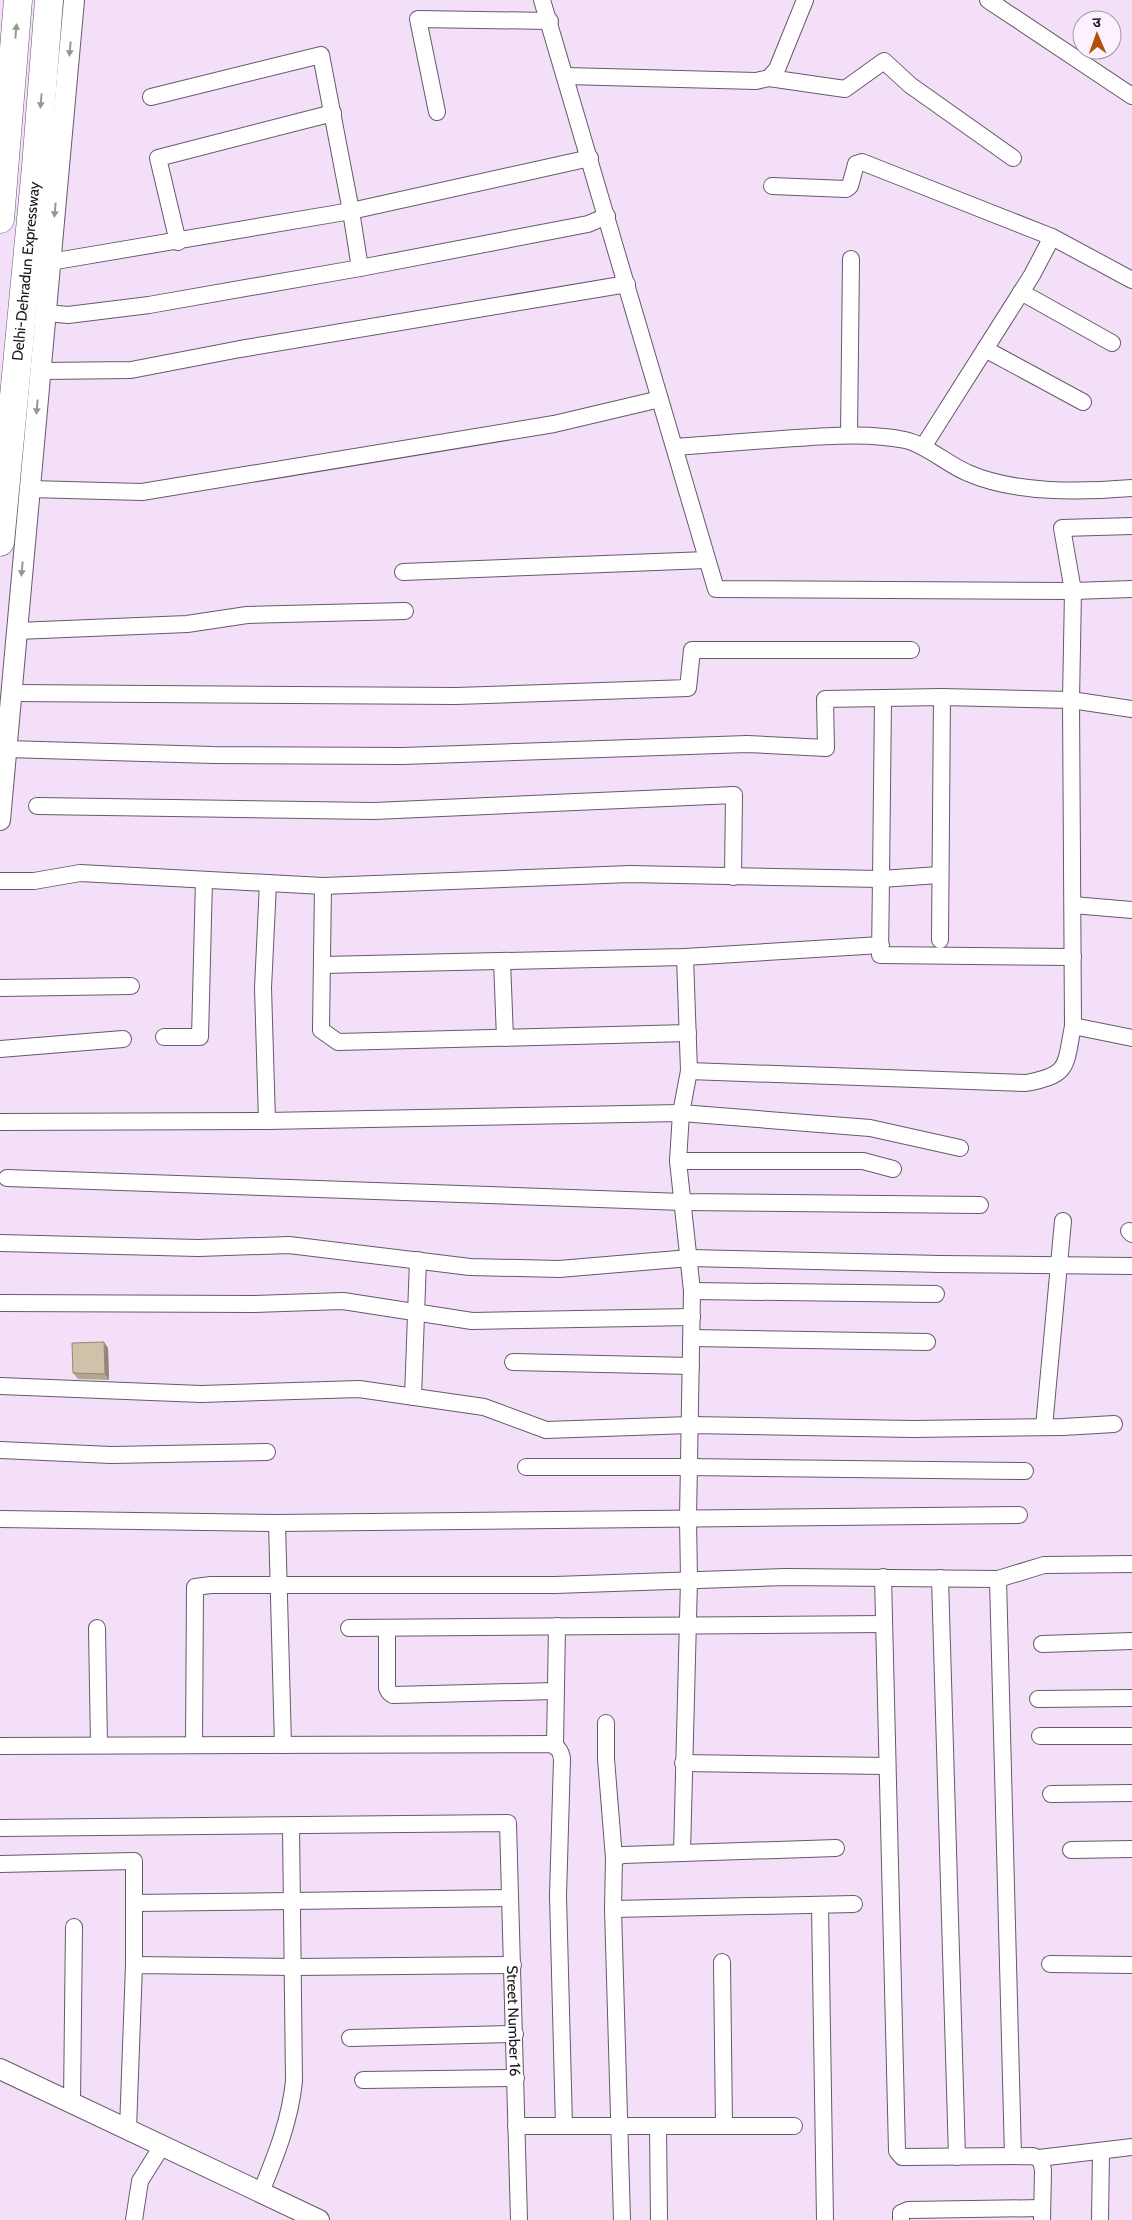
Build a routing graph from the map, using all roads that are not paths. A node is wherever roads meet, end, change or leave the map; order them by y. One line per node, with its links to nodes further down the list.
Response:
1 (18, 0): 18 (highway, Delhi-Dehradun Expressway, one-way to 1)
2 (50, 0): 39 (highway, Delhi-Dehradun Expressway, one-way to 39)
3 (74, 0): 22 (street, one-way to 22)
4 (805, 0): 8 (street)
5 (988, 0): 9 (street)
6 (547, 7): 7 (street); 11 (street)
7 (566, 76): 8 (street); 13 (street)
8 (769, 78): 14 (street)
9 (1132, 96)
10 (151, 97): 12 (street)
11 (437, 112)
12 (333, 113): 16 (street); 20 (street)
13 (590, 158): 16 (street); 17 (street)
14 (1013, 158)
15 (772, 186): 19 (street)
16 (350, 211): 20 (street); 23 (street)
17 (607, 216): 23 (street); 25 (street)
18 (0, 219)
19 (1052, 237): 24 (street); 26 (street)
20 (178, 242): 22 (street)
21 (851, 259): 33 (street)
22 (50, 262): 27 (street)
23 (360, 268): 27 (street)
24 (1132, 280)
25 (627, 284): 30 (street); 31 (street)
26 (1021, 292): 28 (street); 29 (street)
27 (46, 313): 30 (street)
28 (1112, 344)
29 (985, 349): 32 (street); 34 (street)
30 (40, 371): 37 (street, one-way to 37)
31 (660, 399): 35 (street); 37 (street)
32 (1083, 402)
33 (849, 434): 34 (street); 35 (street)
34 (923, 447): 36 (street)
35 (675, 448): 40 (street)
36 (1132, 488)
37 (30, 489): 45 (street, one-way to 45)
38 (1132, 526): 43 (street)
39 (0, 542)
40 (707, 560): 41 (street); 43 (street)
41 (403, 572)
42 (1132, 589): 43 (street)
43 (1073, 591): 50 (street)
44 (405, 611): 45 (street)
45 (17, 631): 47 (street)
46 (911, 650): 47 (street)
47 (11, 693): 52 (street)
48 (942, 697): 49 (street); 50 (street); 55 (street)
49 (883, 699): 52 (street); 57 (street)
50 (1071, 700): 51 (street); 62 (street)
51 (1132, 709)
52 (6, 749): 54 (street)
53 (37, 806): 56 (street)
54 (0, 820)
55 (939, 875): 57 (street); 64 (street)
56 (734, 877): 57 (street); 61 (street)
57 (881, 879): 65 (street)
58 (204, 880): 59 (street); 60 (street); 74 (street)
59 (5, 881)
60 (268, 883): 61 (street); 81 (street)
61 (323, 886): 69 (street)
62 (1073, 905): 63 (street); 67 (street)
63 (1132, 910)
64 (940, 940)
65 (881, 944): 66 (street); 67 (street)
66 (685, 957): 68 (street); 73 (street)
67 (1073, 957): 72 (street)
68 (502, 962): 69 (street); 75 (street)
69 (322, 965): 75 (street)
70 (131, 986): 71 (street)
71 (4, 988)
72 (1073, 1026): 76 (street); 79 (street)
73 (688, 1033): 75 (street); 79 (street)
74 (164, 1037)
75 (505, 1038)
76 (1132, 1038)
77 (123, 1039): 78 (street)
78 (5, 1049)
79 (689, 1071): 80 (street)
80 (681, 1114): 81 (street); 83 (street); 84 (street)
81 (267, 1121): 82 (street)
82 (6, 1122)
83 (960, 1148)
84 (678, 1161): 85 (street); 87 (street)
85 (893, 1169)
86 (7, 1178): 87 (street)
87 (683, 1202): 88 (street); 91 (street)
88 (980, 1205)
89 (1063, 1221): 93 (street)
90 (0, 1243): 92 (street)
91 (690, 1258): 92 (street); 93 (street); 95 (street)
92 (418, 1260): 98 (street)
93 (1060, 1265): 94 (street); 108 (street)
94 (1132, 1266)
95 (692, 1291): 96 (street); 99 (street)
96 (936, 1294)
97 (0, 1303): 98 (street)
98 (417, 1312): 99 (street); 105 (street)
99 (692, 1317): 100 (street)
100 (692, 1338): 101 (street); 103 (street)
101 (927, 1342)
102 (513, 1362): 103 (street)
103 (691, 1366): 107 (street)
104 (0, 1386): 105 (street)
105 (413, 1397): 107 (street)
106 (1114, 1424): 108 (street)
107 (690, 1425): 108 (street); 111 (street)
108 (1044, 1427)
109 (0, 1450): 110 (street)
110 (267, 1452)
111 (688, 1467): 112 (street); 113 (street); 115 (street)
112 (526, 1468)
113 (1025, 1471)
114 (1019, 1515): 115 (street)
115 (688, 1518): 117 (street); 122 (street)
116 (0, 1519): 117 (street)
117 (277, 1523): 123 (street)
118 (1132, 1564): 121 (street)
119 (883, 1577): 120 (street); 122 (street); 124 (street)
120 (940, 1578): 121 (street); 185 (street)
121 (998, 1579): 184 (street)
122 (689, 1580): 123 (street); 125 (street)
123 (280, 1585): 139 (street); 141 (street)
124 (884, 1624): 125 (street); 144 (street)
125 (687, 1625): 126 (street); 143 (street)
126 (557, 1626): 129 (street); 132 (street)
127 (97, 1628): 138 (street)
128 (349, 1628): 129 (street)
129 (387, 1628): 132 (street)
130 (1132, 1641): 131 (street)
131 (1042, 1644)
132 (555, 1690): 142 (street)
133 (1132, 1698): 134 (street)
134 (1038, 1699)
135 (606, 1723): 153 (street)
136 (1040, 1736): 137 (street)
137 (1132, 1736)
138 (99, 1745): 140 (street); 141 (street)
139 (283, 1745): 141 (street); 142 (street)
140 (0, 1746)
141 (194, 1746)
142 (555, 1746): 175 (street)
143 (683, 1763): 144 (street); 152 (street)
144 (887, 1766): 185 (street)
145 (1050, 1794): 146 (street)
146 (1132, 1794)
147 (291, 1826): 148 (street); 155 (street, Street Number 16); 156 (street)
148 (0, 1828)
149 (836, 1848): 152 (street)
150 (1132, 1848): 151 (street)
151 (1071, 1850)
152 (682, 1853): 153 (street)
153 (614, 1858): 160 (street)
154 (0, 1864): 157 (street)
155 (510, 1898): 156 (street); 165 (street, Street Number 16)
156 (292, 1901): 157 (street); 167 (street)
157 (134, 1903): 164 (street)
158 (854, 1904): 159 (street)
159 (820, 1905): 160 (street); 194 (street)
160 (613, 1909): 176 (street)
161 (74, 1926): 173 (street)
162 (722, 1962): 178 (street)
163 (1050, 1964): 166 (street)
164 (134, 1965): 167 (street); 180 (street)
165 (513, 1965): 167 (street); 168 (street, Street Number 16)
166 (1132, 1965)
167 (294, 1967): 187 (street)
168 (515, 2034): 169 (street); 171 (street, Street Number 16)
169 (350, 2038)
170 (0, 2069): 173 (street)
171 (516, 2078): 172 (street); 174 (street, Street Number 16)
172 (363, 2080)
173 (72, 2102): 180 (street)
174 (516, 2126): 175 (street); 191 (street, Street Number 16)
175 (564, 2126): 176 (street)
176 (619, 2126): 177 (street); 192 (street)
177 (658, 2126): 178 (street); 193 (street)
178 (724, 2126): 179 (street)
179 (794, 2126)
180 (128, 2129): 181 (street)
181 (162, 2146): 187 (street); 190 (street)
182 (1132, 2147): 183 (street)
183 (1101, 2150): 186 (street); 196 (street)
184 (1013, 2156): 185 (street); 186 (street)
185 (957, 2157)
186 (1038, 2158): 188 (street)
187 (261, 2192): 189 (street)
188 (1042, 2214): 195 (street)
189 (311, 2218)
190 (134, 2220)
191 (520, 2220)
192 (622, 2220)
193 (659, 2220)
194 (825, 2220)
195 (901, 2220)
196 (1100, 2220)

